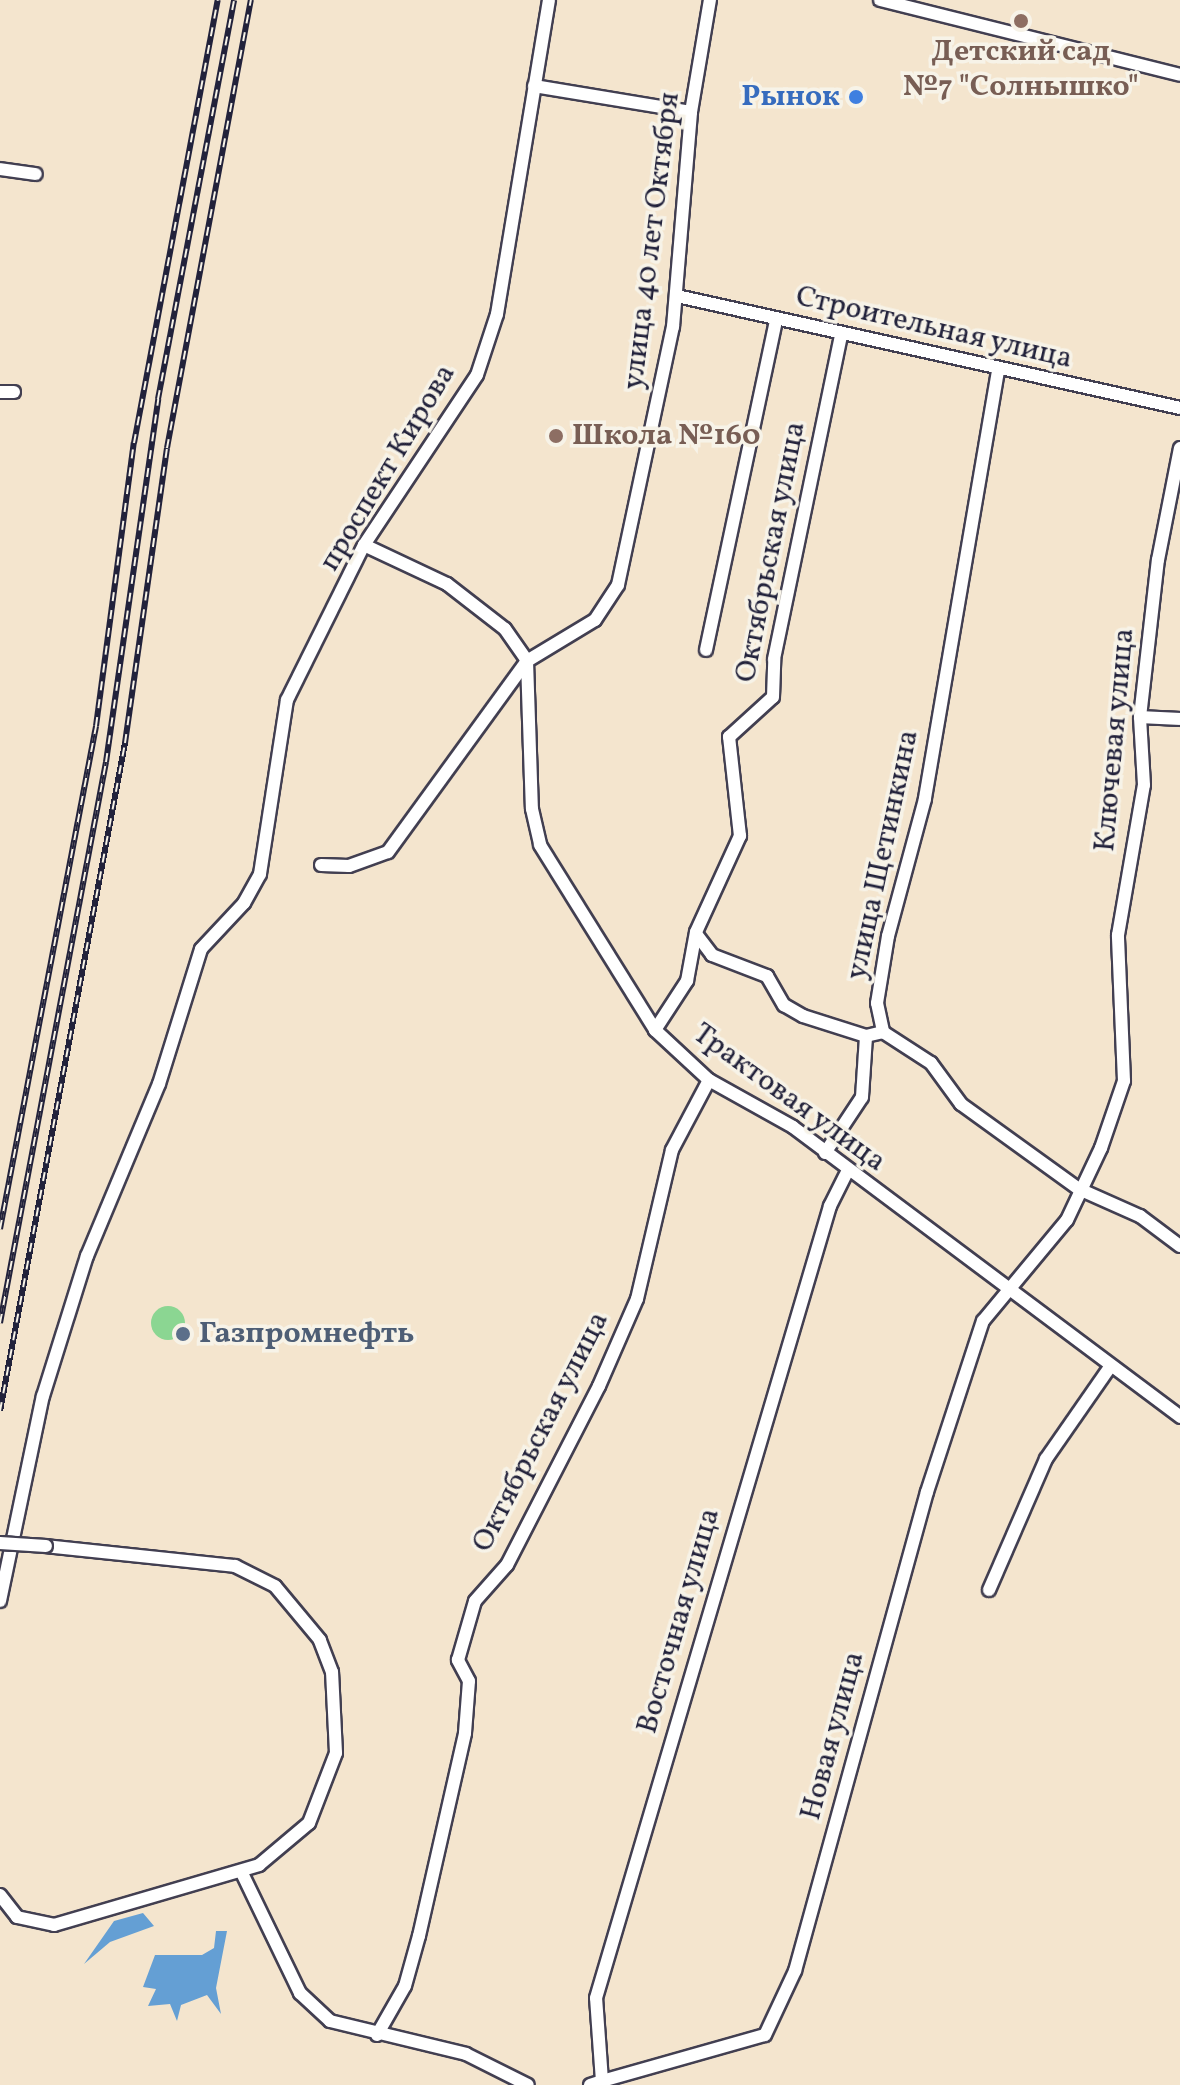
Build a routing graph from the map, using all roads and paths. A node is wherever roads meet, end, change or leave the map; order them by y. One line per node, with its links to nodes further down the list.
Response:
1 (549, 0): 5 (street, проспект Кирова)
2 (710, 0): 6 (street, улица 40 лет Октября)
3 (880, 0): 4 (street)
4 (1180, 75)
5 (534, 86): 6 (street); 17 (street, проспект Кирова)
6 (691, 112): 9 (street, улица 40 лет Октября)
7 (0, 169): 8 (street)
8 (36, 174)
9 (677, 296): 10 (street, Строительная улица); 19 (street, улица 40 лет Октября)
10 (776, 320): 11 (street, Строительная улица); 18 (street)
11 (841, 336): 12 (street, Строительная улица); 23 (street, Октябрьская улица)
12 (998, 371): 15 (street, Строительная улица); 25 (street, улица Щетинкина)
13 (0, 392): 14 (street)
14 (14, 392)
15 (1180, 408)
16 (1180, 448): 20 (street, Ключевая улица)
17 (364, 545): 19 (street); 37 (street, проспект Кирова)
18 (706, 650)
19 (527, 661): 22 (street, улица 40 лет Октября); 24 (street, Трактовая улица)
20 (1140, 717): 21 (street); 30 (street, Ключевая улица)
21 (1180, 719)
22 (321, 865)
23 (696, 932): 24 (street, Октябрьская улица); 26 (street)
24 (655, 1030): 27 (street, Трактовая улица)
25 (883, 1032): 26 (street); 30 (street)
26 (866, 1036): 28 (street)
27 (709, 1080): 28 (street, Трактовая улица); 40 (street, Октябрьская улица)
28 (825, 1153): 29 (street, Трактовая улица)
29 (848, 1170): 32 (street, Трактовая улица); 41 (street, Восточная улица)
30 (1079, 1189): 31 (street); 32 (street, Ключевая улица)
31 (1180, 1246)
32 (1009, 1295): 33 (street, Трактовая улица); 41 (street, Новая улица)
33 (1110, 1367): 34 (street, Трактовая улица); 36 (street)
34 (1180, 1417)
35 (0, 1543): 38 (street, bridge)
36 (989, 1590)
37 (0, 1601)
38 (241, 1871): 39 (street); 40 (street)
39 (0, 1895)
40 (377, 2035): 42 (street)
41 (596, 2083)
42 (528, 2085)

